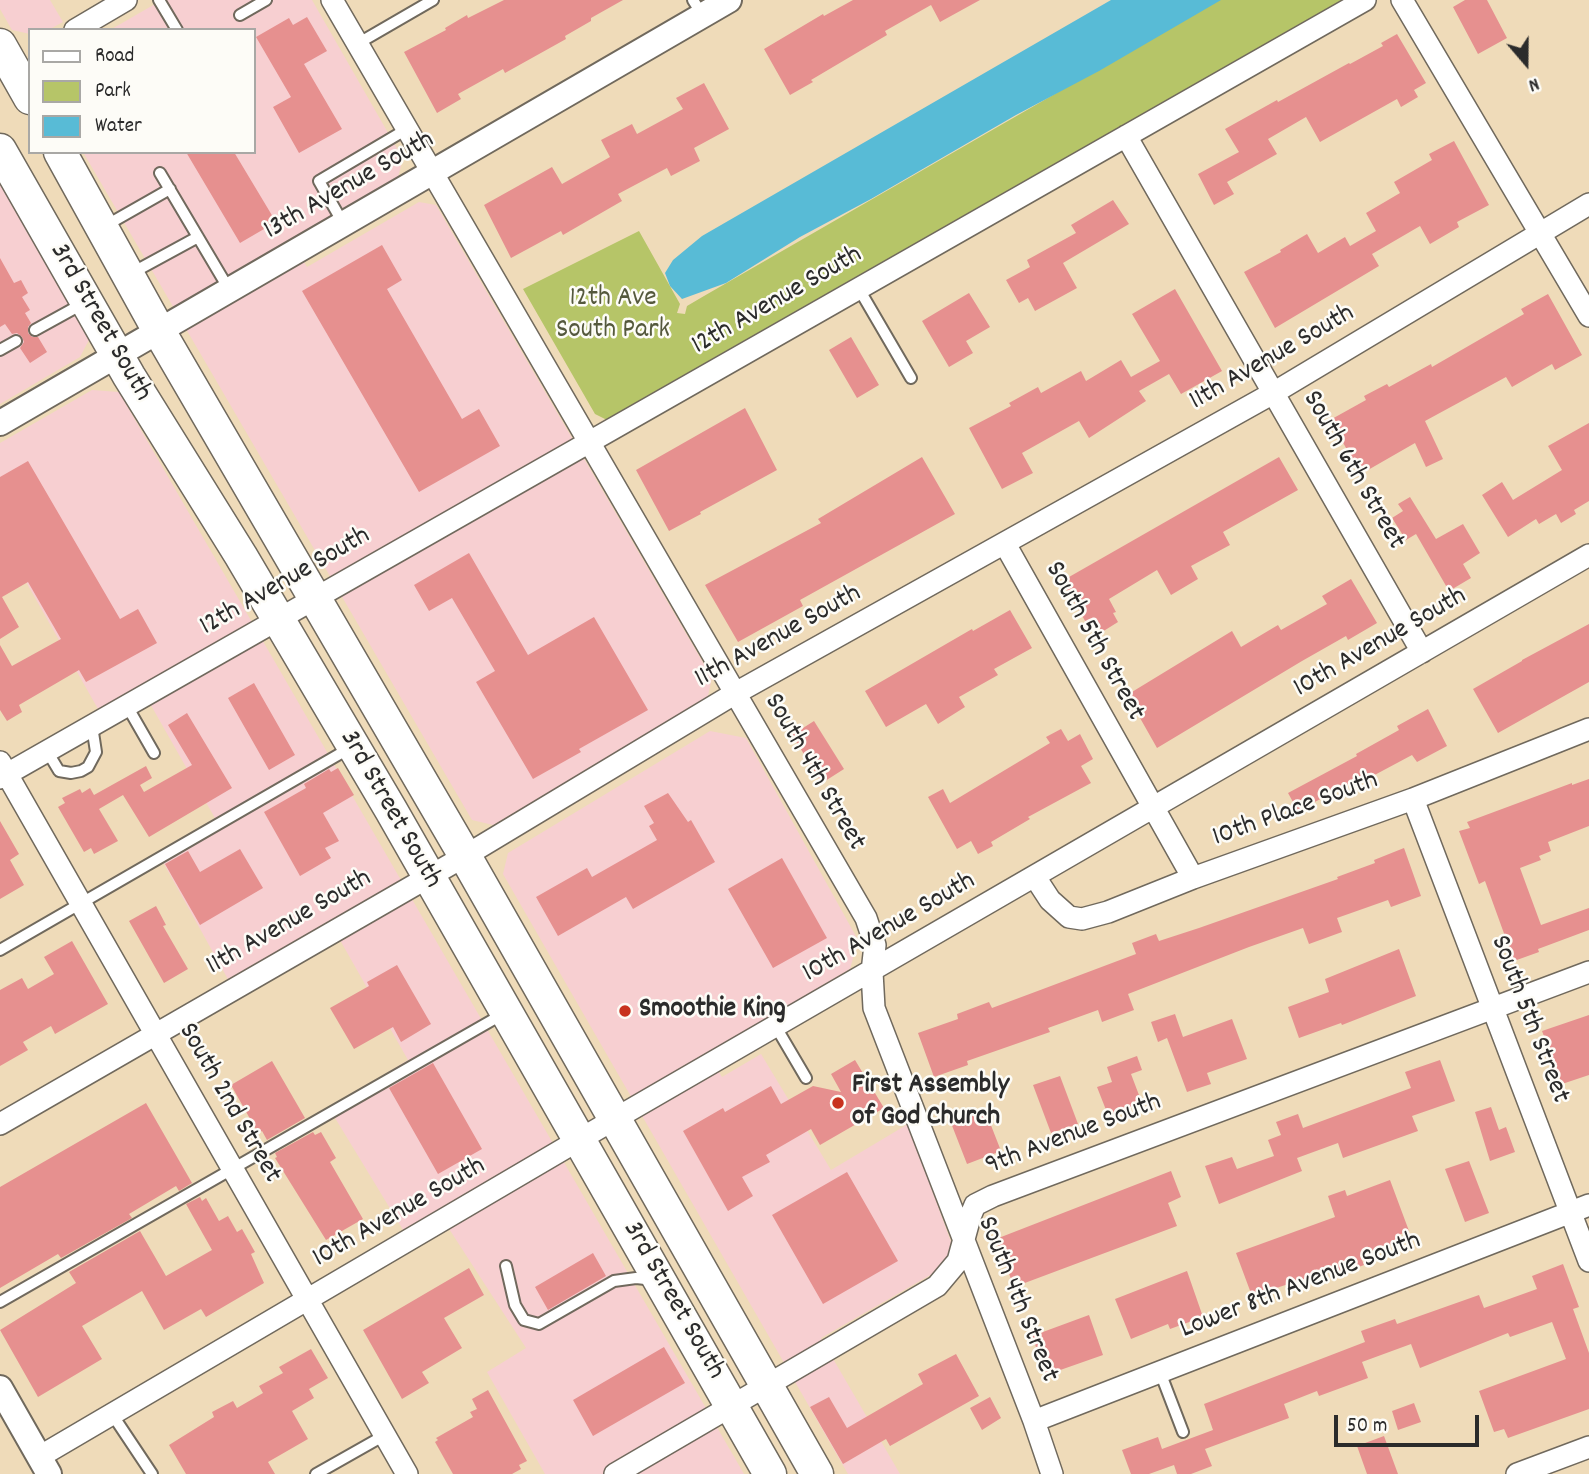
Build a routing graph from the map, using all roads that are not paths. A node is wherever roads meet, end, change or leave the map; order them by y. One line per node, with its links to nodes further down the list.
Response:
1 (125, 0): 11 (street)
2 (159, 0): 12 (lane)
3 (265, 0): 10 (lane)
4 (332, 0): 13 (street, South 4th Street)
5 (433, 0): 13 (lane)
6 (729, 0): 9 (street, 13th Avenue South)
7 (1365, 0): 17 (street, 12th Avenue South)
8 (1402, 0): 26 (street)
9 (698, 8): 21 (street, 13th Avenue South)
10 (240, 15)
11 (78, 28)
12 (176, 28)
13 (357, 44): 16 (street, South 4th Street)
14 (11, 60): 15 (main road)
15 (28, 93)
16 (407, 129): 21 (street, South 4th Street); 24 (lane)
17 (1126, 136): 29 (street, 12th Avenue South); 39 (street, South 6th Street)
18 (0, 150): 31 (main road, 3rd Street South)
19 (61, 154): 25 (main road, 3rd Street South)
20 (160, 173): 22 (lane)
21 (433, 174): 24 (street, 13th Avenue South); 41 (street, South 4th Street)
22 (170, 189): 25 (lane); 27 (lane)
23 (1589, 204): 26 (street, 11th Avenue South)
24 (344, 225): 30 (street, 13th Avenue South)
25 (102, 228): 28 (main road, 3rd Street South)
26 (1541, 233): 32 (street); 39 (street, 11th Avenue South)
27 (198, 237): 28 (lane); 30 (lane)
28 (128, 275): 34 (main road, 3rd Street South)
29 (859, 289): 38 (lane); 41 (street, 12th Avenue South)
30 (230, 291): 34 (street, 13th Avenue South)
31 (86, 302): 33 (lane); 37 (main road, 3rd Street South)
32 (1589, 316)
33 (35, 330)
34 (159, 331): 37 (street, 13th Avenue South); 44 (main road, 3rd Street South)
35 (16, 341): 36 (lane)
36 (0, 350)
37 (117, 356): 40 (street, 13th Avenue South); 45 (main road, 3rd Street South)
38 (911, 378)
39 (1275, 392): 42 (street, 11th Avenue South); 46 (street, South 6th Street)
40 (0, 423)
41 (589, 443): 44 (street, 12th Avenue South); 47 (street, South 4th Street)
42 (1005, 544): 47 (street, 11th Avenue South); 56 (street, South 5th Street)
43 (1589, 555): 46 (street, 10th Avenue South)
44 (315, 599): 45 (street, 12th Avenue South); 57 (main road, 3rd Street South)
45 (279, 620): 48 (street, 12th Avenue South); 51 (main road, 3rd Street South)
46 (1422, 652): 56 (street, 10th Avenue South)
47 (734, 694): 57 (street, 11th Avenue South); 63 (street, South 4th Street)
48 (127, 706): 49 (street, 12th Avenue South); 53 (lane)
49 (92, 726): 52 (street, 12th Avenue South); 52 (lane)
50 (1589, 729): 55 (street, 10th Place South)
51 (353, 746): 58 (main road, 3rd Street South); 61 (lane)
52 (47, 751): 54 (street, 12th Avenue South)
53 (154, 753)
54 (2, 771): 61 (street, South 2nd Street)
55 (1413, 799): 60 (street, 10th Place South); 65 (street, South 5th Street)
56 (1154, 808): 59 (street, 10th Avenue South); 60 (street, South 5th Street)
57 (465, 856): 58 (street, 11th Avenue South); 70 (main road, 3rd Street South)
58 (428, 877): 66 (main road, 3rd Street South); 68 (street, 11th Avenue South)
59 (1035, 877): 60 (street, 10th Place South); 63 (street, 10th Avenue South)
60 (1194, 878)
61 (81, 903): 62 (lane); 68 (street, South 2nd Street)
62 (0, 950)
63 (872, 972): 67 (street, 10th Avenue South); 75 (street, South 4th Street)
64 (1589, 972): 65 (street, 9th Avenue South)
65 (1494, 1009): 74 (street, South 5th Street); 75 (street, 9th Avenue South)
66 (506, 1013): 72 (main road, 3rd Street South); 73 (lane)
67 (776, 1027): 69 (lane); 70 (street, 10th Avenue South)
68 (155, 1033): 71 (street, 11th Avenue South); 73 (street, South 2nd Street)
69 (806, 1077)
70 (613, 1120): 72 (street, 10th Avenue South); 82 (main road, 3rd Street South)
71 (0, 1124)
72 (581, 1140): 78 (main road, 3rd Street South); 79 (street, 10th Avenue South)
73 (232, 1168): 79 (street, South 2nd Street); 80 (lane)
74 (1580, 1209): 76 (street, South 5th Street); 81 (street, Lower 8th Avenue South)
75 (963, 1242): 82 (street, 9th Avenue South); 86 (street, South 4th Street)
76 (1589, 1261)
77 (506, 1266): 78 (lane)
78 (661, 1280): 84 (main road, 3rd Street South)
79 (308, 1300): 85 (street, 10th Avenue South); 88 (street, South 2nd Street)
80 (0, 1302)
81 (1160, 1372): 86 (street, Lower 8th Avenue South); 87 (lane)
82 (765, 1385): 84 (street, 9th Avenue South); 96 (main road, 3rd Street South)
83 (0, 1388): 90 (street)
84 (731, 1405): 94 (street, 9th Avenue South); 95 (main road, 3rd Street South)
85 (112, 1414): 90 (street, 10th Avenue South); 91 (lane)
86 (1034, 1421): 97 (street, South 4th Street)
87 (1183, 1432)
88 (385, 1435): 92 (lane); 93 (street, South 2nd Street)
89 (1589, 1447): 98 (street)
90 (44, 1465)
91 (152, 1474)
92 (316, 1474)
93 (407, 1474)
94 (615, 1474)
95 (770, 1474)
96 (817, 1474)
97 (1052, 1474)
98 (1517, 1474)

